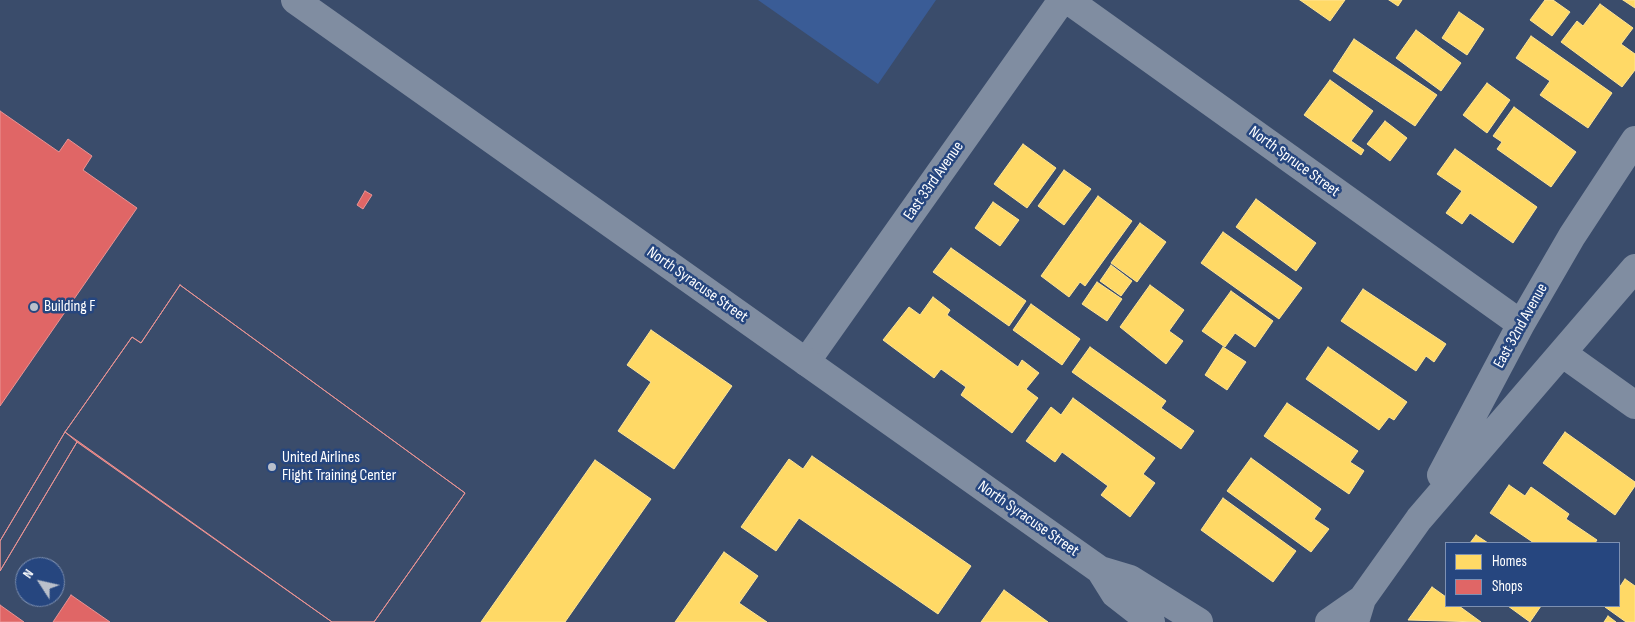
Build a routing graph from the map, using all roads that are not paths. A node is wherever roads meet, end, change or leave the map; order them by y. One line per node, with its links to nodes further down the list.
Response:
1 (295, 0): 8 (street, North Syracuse Street)
2 (1062, 0): 8 (street, East 33rd Avenue)
3 (1068, 0): 6 (street, North Spruce Street)
4 (1635, 140): 6 (street, East 32nd Avenue)
5 (1635, 268): 7 (street, East 32nd Avenue)
6 (1521, 324): 10 (street, East 32nd Avenue)
7 (1562, 353): 9 (street); 10 (street, East 32nd Avenue)
8 (806, 362): 11 (street, North Syracuse Street)
9 (1635, 405)
10 (1418, 519): 12 (street, East 32nd Avenue)
11 (1100, 570): 13 (street, North Syracuse Street); 14 (street, North Syracuse Street)
12 (1358, 611): 15 (street, East 32nd Avenue)
13 (1151, 622)
14 (1200, 622)
15 (1329, 622)

